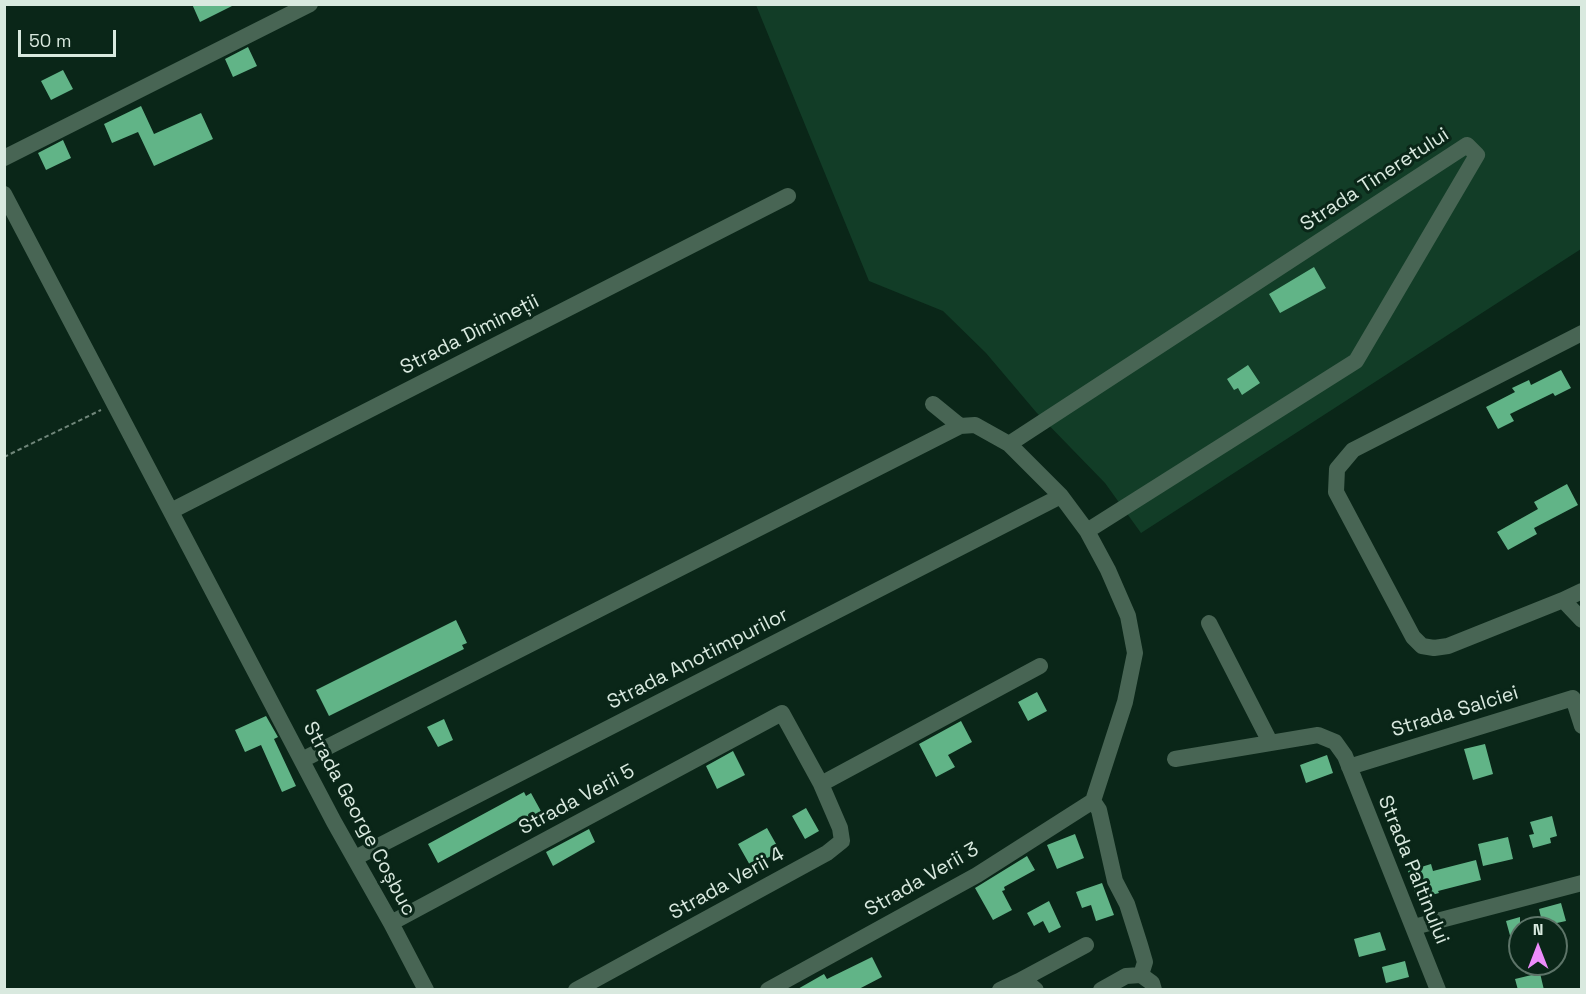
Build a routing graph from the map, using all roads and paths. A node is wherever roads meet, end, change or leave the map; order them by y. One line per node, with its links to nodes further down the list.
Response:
1 (310, 4): 2 (street)
2 (4, 158)
3 (4, 194): 6 (street, Strada George Coșbuc)
4 (788, 196): 12 (street, Strada Dimineții)
5 (1581, 333): 15 (street)
6 (114, 404): 10 (path); 12 (street, Strada George Coșbuc)
7 (933, 404): 8 (street)
8 (960, 426): 9 (street); 23 (street)
9 (1010, 444): 11 (street); 13 (street, Strada Tineretului)
10 (4, 457)
11 (1061, 496): 13 (street); 27 (street, Strada Anotimpurilor)
12 (171, 511): 23 (street, Strada George Coșbuc)
13 (1087, 531): 26 (street)
14 (1581, 591): 15 (street)
15 (1563, 600): 16 (street)
16 (1581, 620)
17 (1209, 622): 21 (street)
18 (1040, 666): 25 (street)
19 (782, 713): 25 (street, Strada Verii 4); 29 (street, Strada Verii 5)
20 (1581, 726): 24 (street, Strada Salciei)
21 (1270, 742): 22 (street, Strada Paltinului); 24 (street, Strada Paltinului)
22 (1175, 759)
23 (302, 760): 27 (street, Strada George Coșbuc)
24 (1349, 767): 30 (street, Strada Paltinului)
25 (821, 784): 35 (street, Strada Verii 4)
26 (1093, 801): 32 (street); 36 (street, Strada Verii 3)
27 (355, 858): 29 (street, Strada George Coșbuc)
28 (1581, 883): 30 (street)
29 (391, 923): 34 (street, Strada George Coșbuc)
30 (1414, 927): 41 (street, Strada Paltinului)
31 (1086, 945): 33 (street)
32 (1141, 975): 39 (street); 40 (street)
33 (1019, 981): 37 (street); 38 (street)
34 (426, 990)
35 (576, 990)
36 (768, 990)
37 (1000, 990)
38 (1036, 990)
39 (1101, 990)
40 (1155, 990)
41 (1438, 990)

